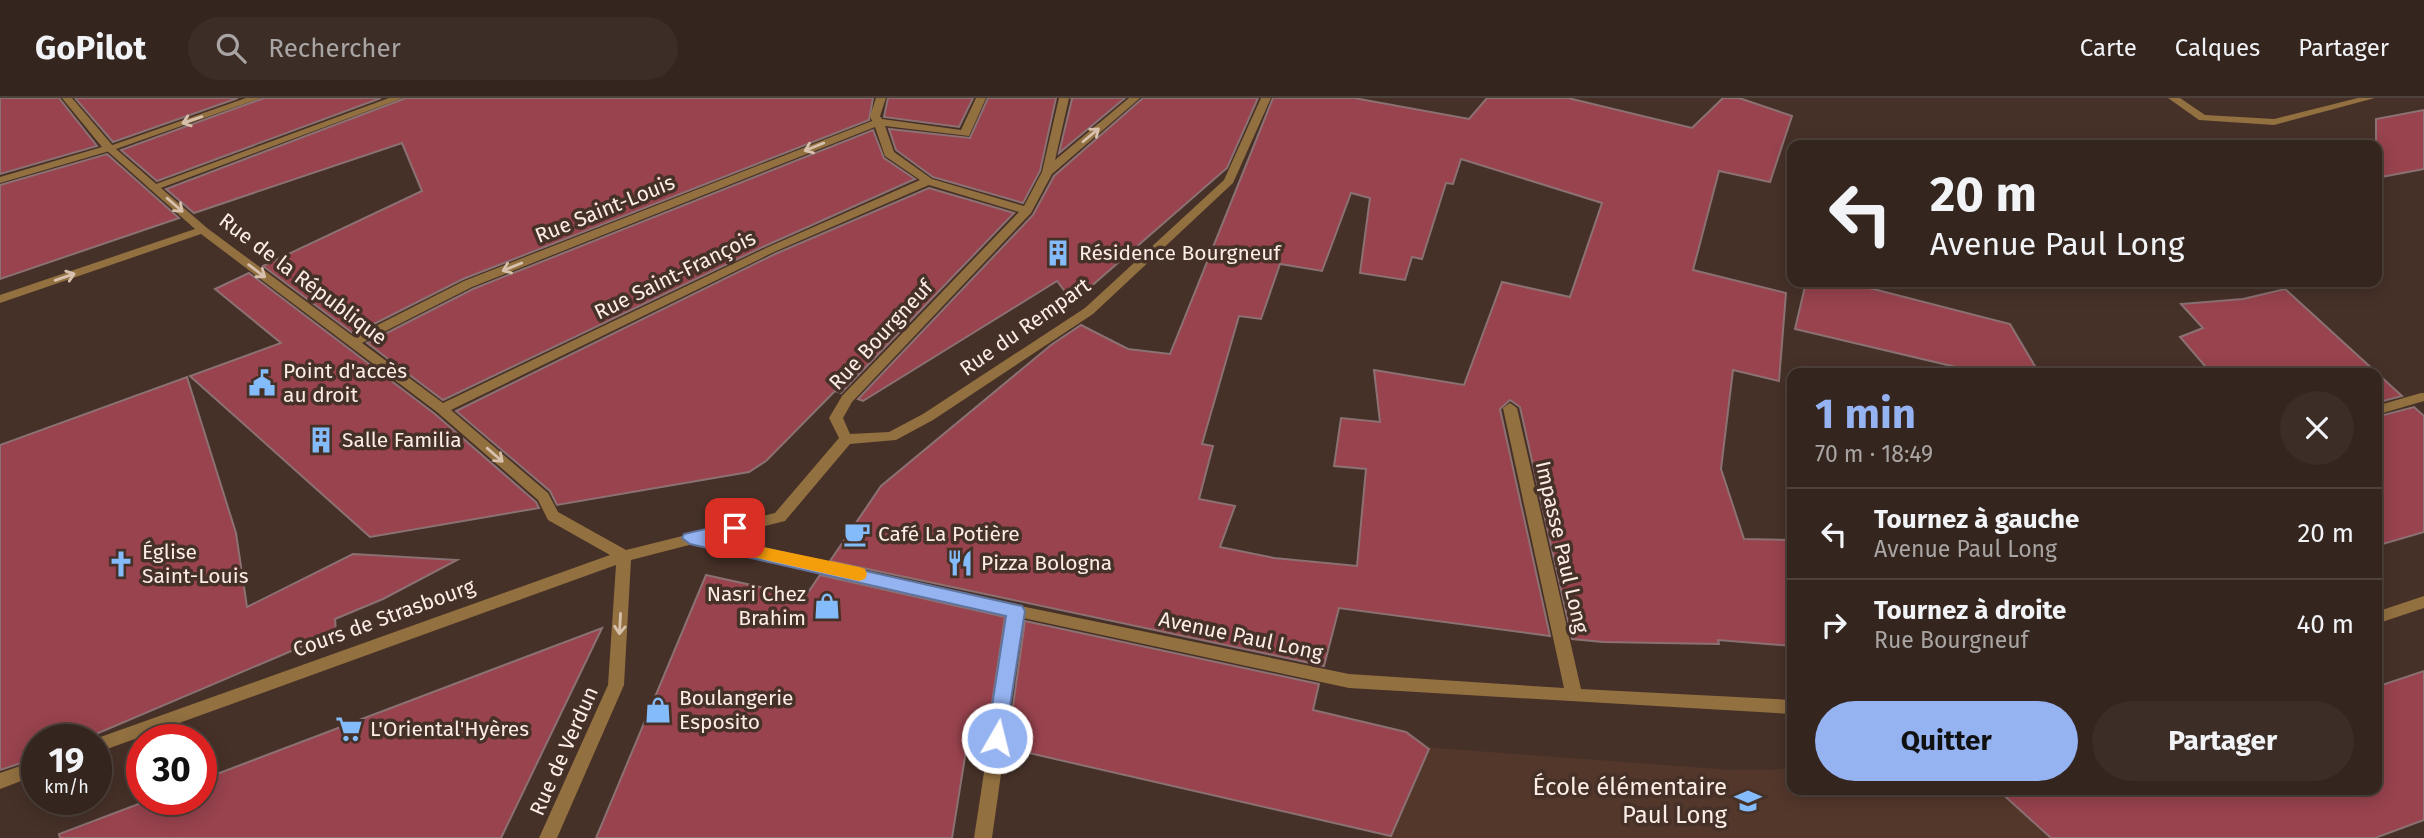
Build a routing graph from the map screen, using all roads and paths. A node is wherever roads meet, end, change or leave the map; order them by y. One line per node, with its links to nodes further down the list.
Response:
1 (67, 98): 12 (street, Rue de la République)
2 (256, 98): 12 (street, one-way to 12)
3 (398, 98): 16 (street)
4 (881, 98): 11 (street)
5 (981, 98): 11 (street)
6 (1064, 98): 13 (street, Rue Bourgneuf)
7 (1135, 98): 13 (street, one-way to 7)
8 (1266, 98): 25 (street, Rue du Rempart)
9 (2173, 98): 10 (street)
10 (2370, 98)
11 (878, 122): 15 (street); 20 (street, Rue Saint-Louis, one-way to 20)
12 (109, 148): 14 (street); 16 (street, Rue de la République)
13 (1047, 172): 17 (street, Rue Bourgneuf)
14 (0, 180)
15 (928, 181): 17 (street); 23 (street, Rue Saint-François)
16 (154, 187): 18 (street, Rue de la République, one-way to 18)
17 (1027, 211): 25 (street, Rue Bourgneuf)
18 (203, 230): 19 (street, one-way to 18); 20 (street, Rue de la République, one-way to 20)
19 (0, 299)
20 (351, 343): 23 (street, Rue de la République)
21 (2421, 397): 24 (street)
22 (1510, 408): 31 (street, Impasse Paul Long)
23 (442, 409): 27 (street, Rue de la République, one-way to 27)
24 (2382, 409)
25 (846, 439): 26 (street)
26 (690, 538): 27 (street, Cours de Strasbourg); 29 (street, Avenue Paul Long)
27 (624, 556): 33 (street, Cours de Strasbourg); 36 (street, Rue de Verdun, one-way to 36)
28 (2424, 602): 30 (street)
29 (1016, 611): 31 (street, Avenue Paul Long); 37 (street)
30 (2382, 616)
31 (1574, 695): 32 (street, Avenue Paul Long)
32 (1787, 707)
33 (112, 740)
34 (21, 773): 35 (street)
35 (0, 781)
36 (548, 838)
37 (983, 838)

